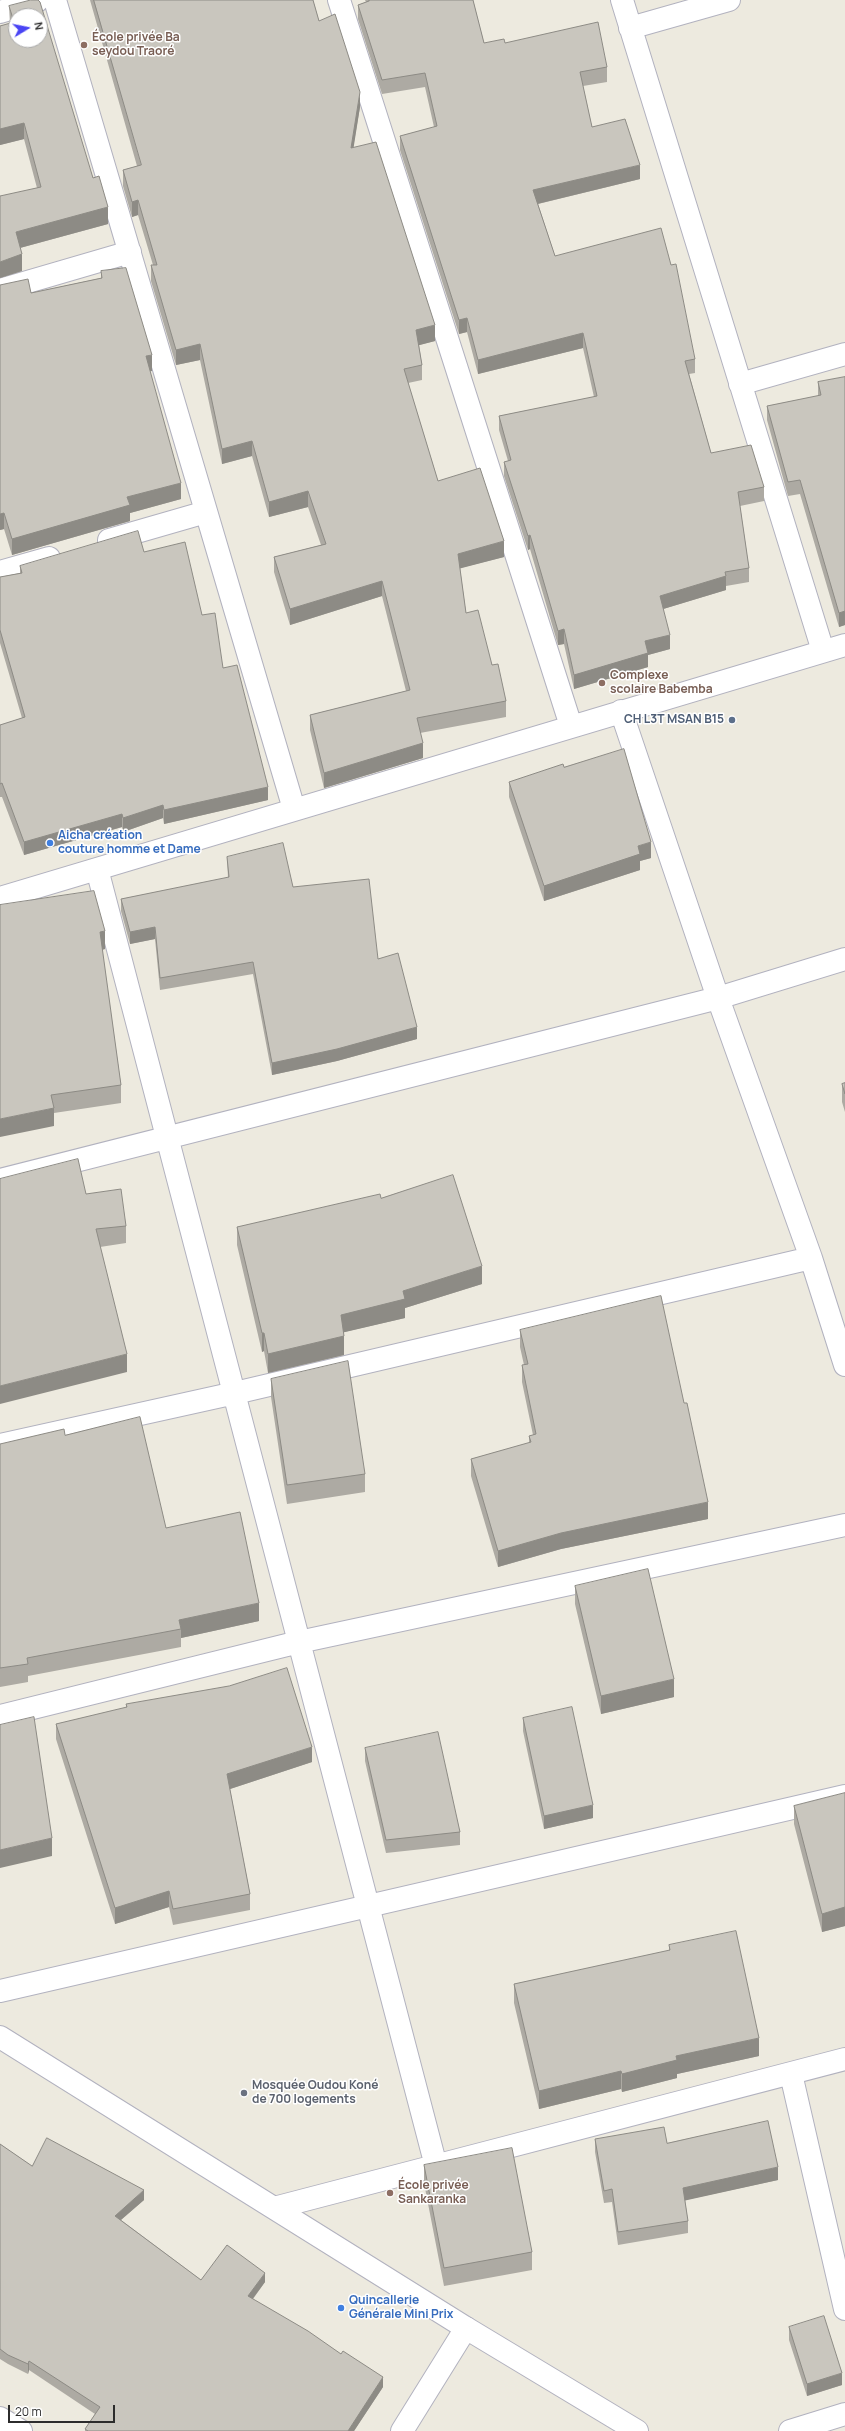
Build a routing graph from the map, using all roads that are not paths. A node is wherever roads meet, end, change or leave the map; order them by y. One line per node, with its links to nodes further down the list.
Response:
1 (42, 0): 6 (street)
2 (55, 0): 8 (street)
3 (339, 0): 19 (street)
4 (622, 0): 7 (street)
5 (729, 0): 7 (street)
6 (0, 12)
7 (630, 28): 11 (street)
8 (130, 252): 9 (street); 12 (street)
9 (0, 290)
10 (845, 354): 11 (street)
11 (740, 384): 17 (street)
12 (206, 512): 13 (street); 20 (street)
13 (92, 545)
14 (69, 552): 15 (street)
15 (0, 572)
16 (845, 645): 17 (street)
17 (823, 651): 18 (street)
18 (621, 711): 19 (street); 24 (street)
19 (571, 726): 20 (street)
20 (294, 809): 21 (street)
21 (97, 869): 22 (street); 25 (street)
22 (0, 898)
23 (845, 959): 24 (street)
24 (718, 998): 25 (street); 27 (street)
25 (168, 1137): 26 (street); 29 (street)
26 (0, 1180)
27 (811, 1258): 28 (street); 29 (street)
28 (845, 1365)
29 (235, 1393): 30 (street); 32 (street)
30 (0, 1445)
31 (845, 1525): 32 (street)
32 (299, 1642): 33 (street); 35 (street)
33 (0, 1716)
34 (845, 1796): 35 (street)
35 (369, 1906): 36 (street); 40 (street)
36 (0, 1991)
37 (0, 2037): 41 (street)
38 (845, 2059): 39 (street)
39 (790, 2074): 40 (street); 42 (street)
40 (436, 2166): 41 (street)
41 (274, 2208): 43 (street)
42 (845, 2309)
43 (466, 2328): 47 (street); 48 (street)
44 (845, 2414): 49 (street)
45 (0, 2418): 46 (street)
46 (21, 2431)
47 (402, 2431)
48 (637, 2431)
49 (790, 2431)

